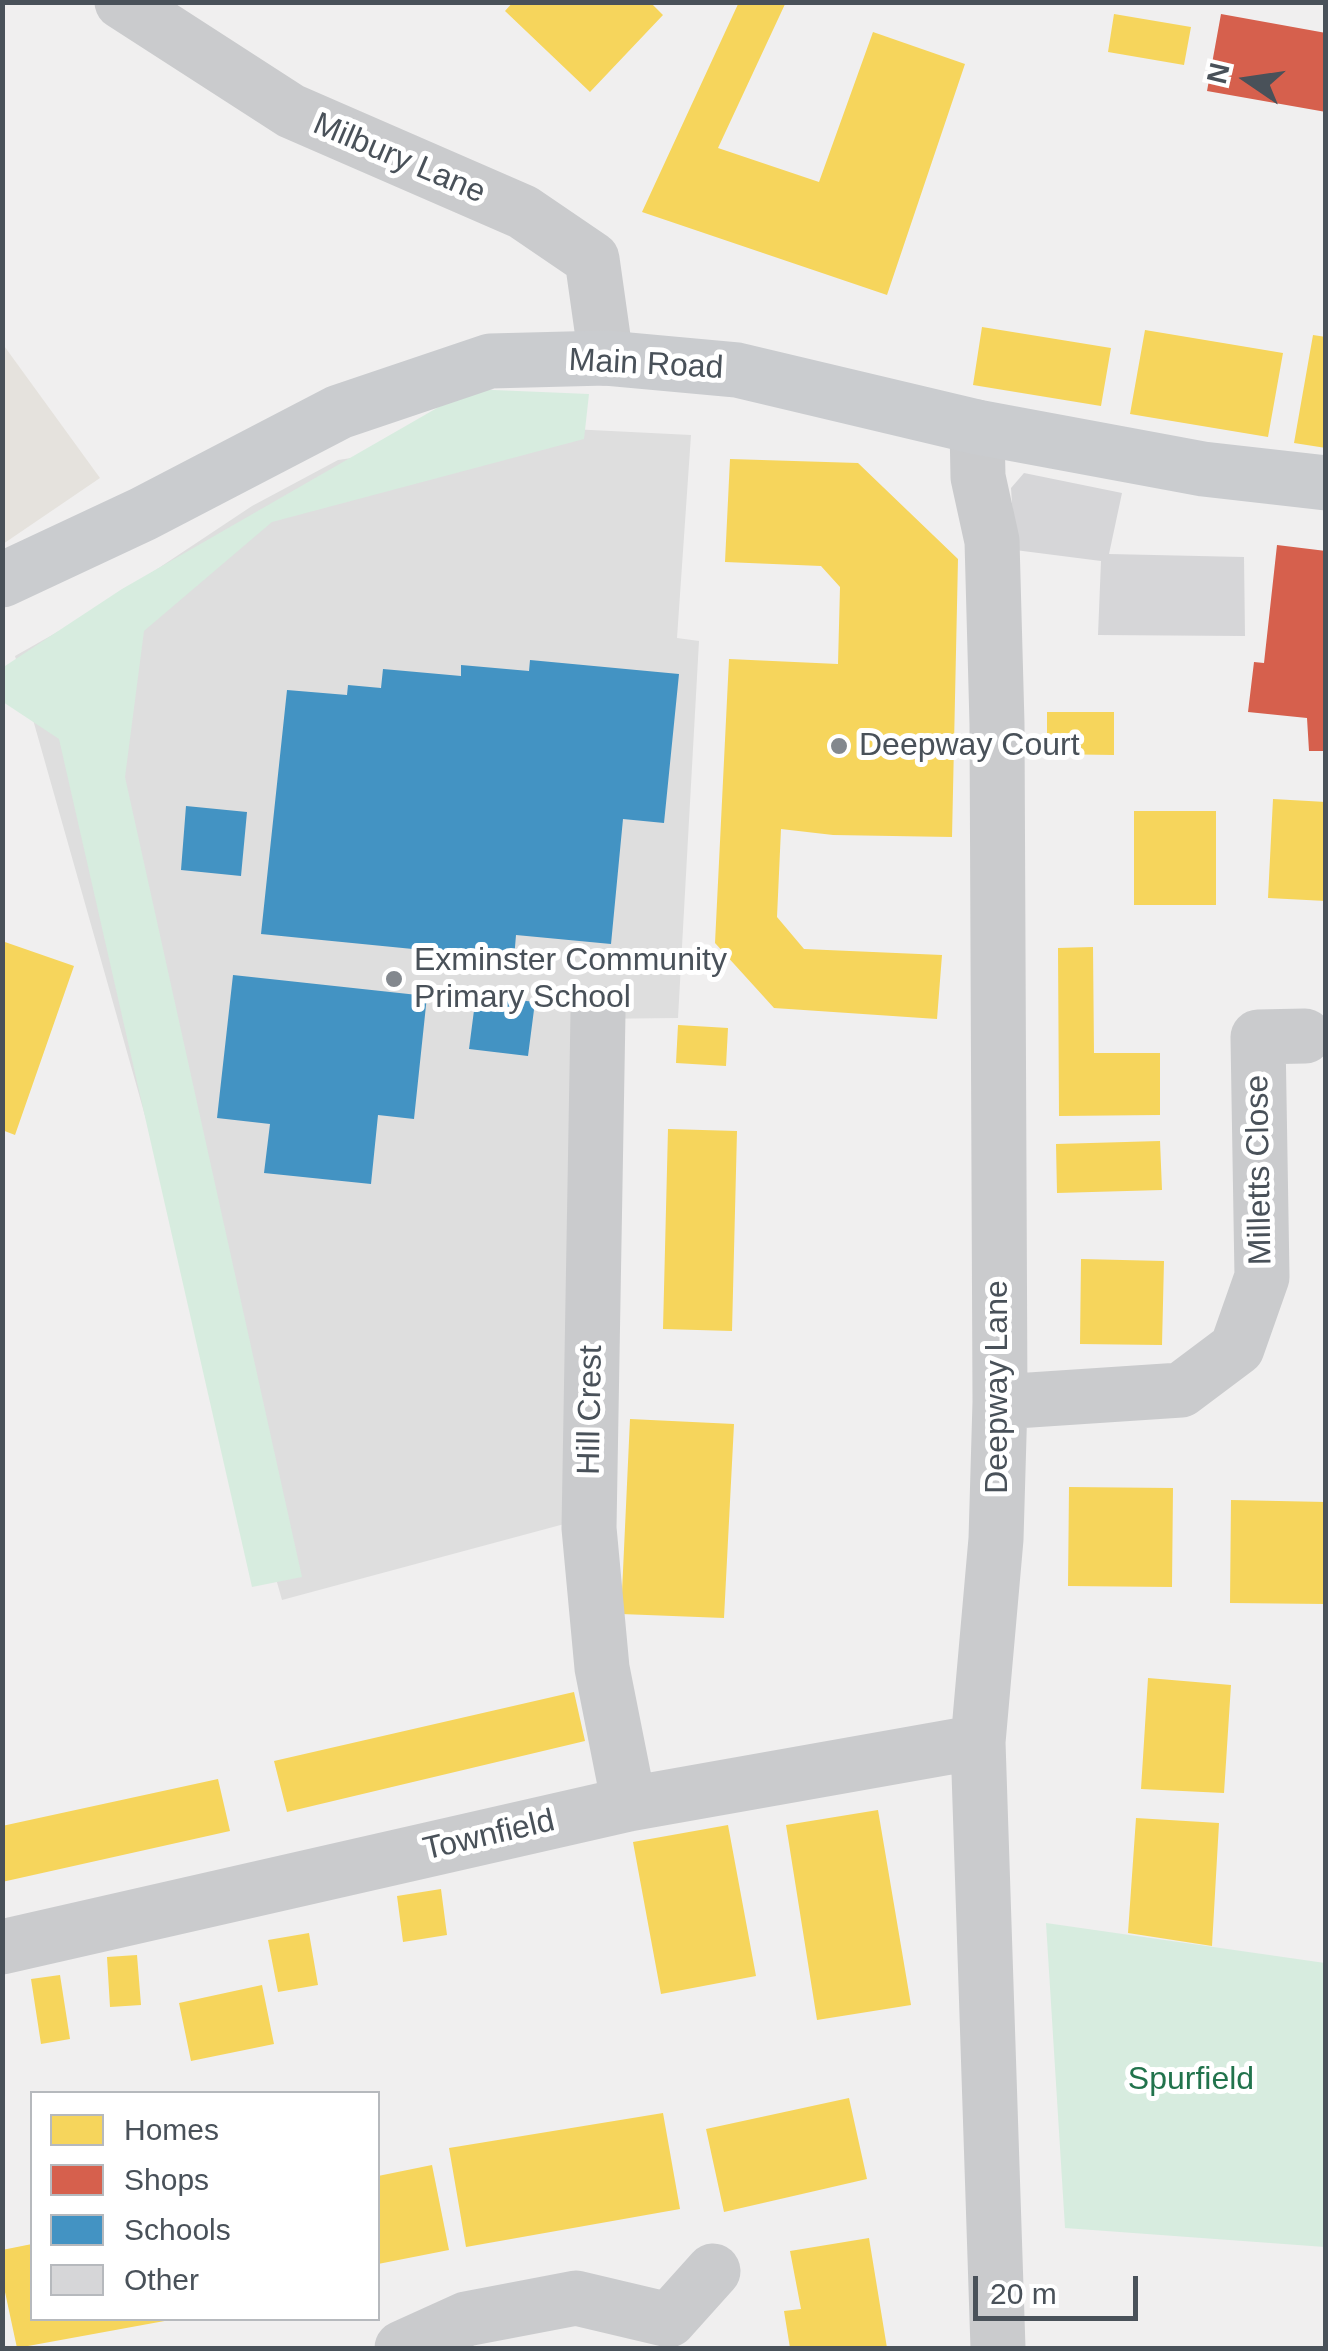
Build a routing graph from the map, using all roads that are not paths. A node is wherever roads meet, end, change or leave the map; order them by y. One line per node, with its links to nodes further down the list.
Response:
1 (122, 2): 2 (street, Milbury Lane)
2 (606, 358): 3 (street, Main Road); 5 (street, Main Road)
3 (977, 426): 4 (street, Main Road); 8 (street, Deepway Lane)
4 (1326, 483)
5 (2, 580)
6 (598, 1013): 10 (street, Hill Crest)
7 (1258, 1037): 8 (street, Milletts Close)
8 (1000, 1402): 9 (street, Deepway Lane)
9 (978, 1742): 10 (street, Townfield); 15 (street, Deepway Lane)
10 (629, 1804): 11 (street, Townfield)
11 (2, 1947)
12 (714, 2271): 13 (street)
13 (677, 2334): 14 (street)
14 (402, 2348)
15 (998, 2348)

